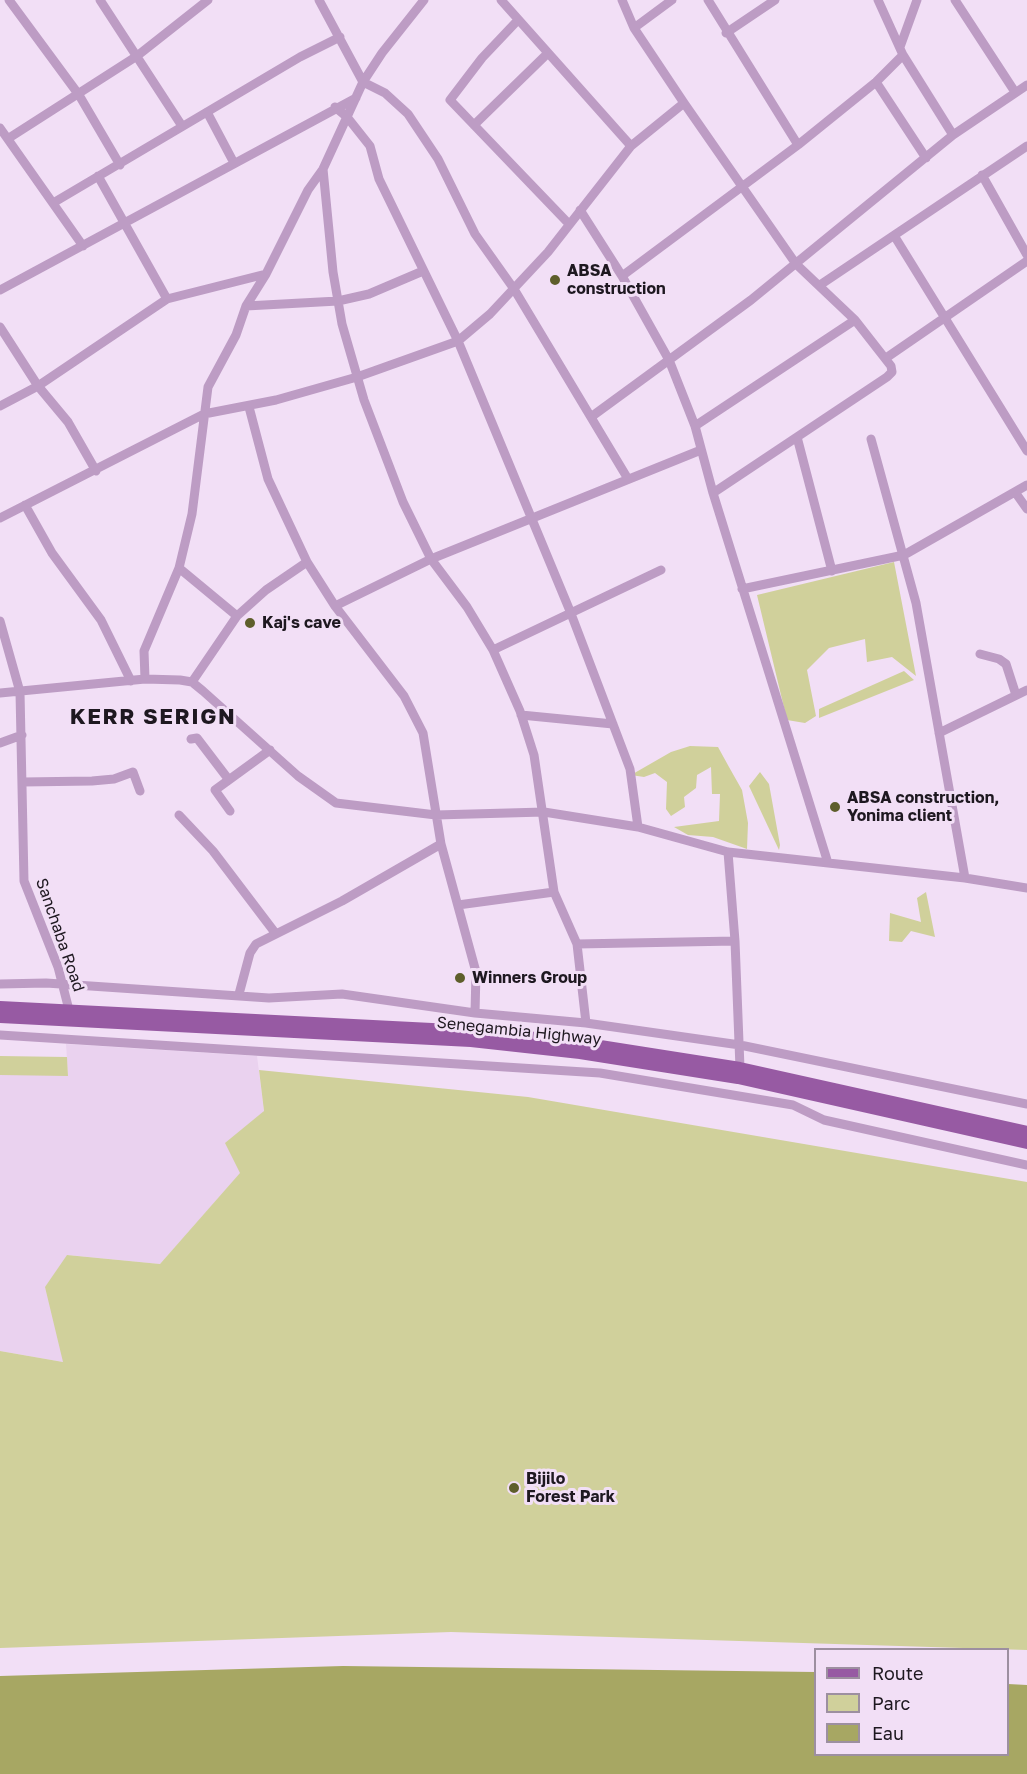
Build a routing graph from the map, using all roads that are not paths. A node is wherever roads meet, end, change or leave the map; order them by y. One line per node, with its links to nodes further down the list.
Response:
1 (9, 0): 25 (street)
2 (100, 0): 20 (street)
3 (208, 0): 20 (street)
4 (319, 0): 17 (street)
5 (424, 0): 21 (street)
6 (501, 0): 14 (street)
7 (622, 0): 15 (street)
8 (672, 0): 15 (street)
9 (708, 0): 16 (street)
10 (775, 0): 16 (street)
11 (878, 0): 18 (street)
12 (917, 0): 18 (street)
13 (955, 0): 24 (street)
14 (518, 20): 19 (street); 31 (street)
15 (634, 28): 27 (street)
16 (726, 33): 36 (street)
17 (340, 37): 21 (street); 29 (street)
18 (901, 51): 22 (street); 34 (street)
19 (548, 52): 31 (street); 37 (street)
20 (137, 57): 25 (street); 32 (street)
21 (363, 82): 26 (street); 59 (street)
22 (876, 82): 36 (street); 39 (street)
23 (1027, 85): 24 (street)
24 (1015, 92): 34 (street)
25 (79, 95): 35 (street); 41 (street)
26 (356, 98): 28 (street); 30 (street)
27 (684, 103): 37 (street); 45 (street)
28 (335, 107): 30 (street); 40 (street)
29 (207, 112): 32 (street); 40 (street)
30 (347, 117): 42 (street); 55 (street)
31 (474, 125): 49 (street)
32 (182, 126): 41 (street)
33 (0, 128): 35 (street)
34 (953, 135): 39 (street)
35 (9, 138): 46 (street)
36 (798, 145): 45 (street)
37 (630, 146): 47 (street)
38 (1027, 146): 43 (street)
39 (926, 158): 54 (street)
40 (234, 163): 48 (street)
41 (120, 165): 44 (street)
42 (324, 169): 56 (street); 62 (street)
43 (982, 175): 50 (street); 52 (street)
44 (98, 176): 46 (street); 48 (street)
45 (742, 187): 54 (street); 57 (street)
46 (53, 203): 51 (street)
47 (580, 210): 49 (street); 57 (street)
48 (124, 222): 51 (street); 61 (street)
49 (569, 224): 59 (street)
50 (895, 237): 58 (street); 64 (street)
51 (83, 246): 60 (street)
52 (1027, 255)
53 (1027, 261): 64 (street)
54 (796, 264): 58 (street); 69 (street)
55 (423, 271): 62 (street); 67 (street)
56 (266, 274): 61 (street); 63 (street)
57 (622, 276): 69 (street)
58 (820, 285): 65 (street)
59 (514, 289): 67 (street); 75 (street)
60 (0, 290)
61 (167, 299): 71 (street)
62 (338, 301): 63 (street); 70 (street)
63 (246, 306): 74 (street)
64 (946, 317): 68 (street); 80 (street)
65 (855, 320): 68 (street); 76 (street)
66 (0, 327): 71 (street)
67 (458, 341): 70 (street); 89 (street)
68 (886, 358): 77 (street)
69 (669, 360): 75 (street); 76 (street)
70 (357, 377): 73 (street); 91 (street)
71 (38, 386): 72 (street); 81 (street)
72 (0, 406)
73 (249, 407): 74 (street); 92 (street)
74 (204, 414): 81 (street); 93 (street)
75 (591, 417): 82 (street)
76 (695, 426): 79 (street)
77 (797, 437): 85 (street); 95 (street)
78 (871, 439): 90 (street)
79 (700, 450): 82 (street); 85 (street)
80 (1027, 451)
81 (96, 471): 86 (street)
82 (628, 479): 89 (street)
83 (1027, 485): 84 (street)
84 (1016, 492): 87 (street); 90 (street)
85 (713, 494): 96 (street)
86 (25, 505): 88 (street); 104 (street)
87 (1027, 508)
88 (0, 518)
89 (531, 519): 91 (street); 98 (street)
90 (904, 555): 95 (street); 112 (street)
91 (431, 559): 97 (street); 101 (street)
92 (307, 562): 97 (street); 99 (street)
93 (179, 568): 99 (street); 103 (street)
94 (661, 570): 98 (street)
95 (832, 571): 96 (street)
96 (742, 589): 127 (street)
97 (335, 606): 123 (street)
98 (570, 611): 101 (street); 111 (street)
99 (237, 616): 105 (street)
100 (0, 621): 107 (street, Sanchaba Road)
101 (493, 650): 110 (street)
102 (980, 654): 109 (street)
103 (145, 680): 104 (street); 105 (street)
104 (131, 681): 107 (street)
105 (192, 682): 116 (street)
106 (1027, 690): 109 (street)
107 (21, 692): 108 (street); 113 (street, Sanchaba Road)
108 (0, 693)
109 (1016, 695): 112 (street)
110 (521, 715): 111 (street); 121 (street)
111 (613, 724): 124 (street)
112 (939, 733): 128 (street)
113 (22, 735): 115 (street); 118 (street, Sanchaba Road)
114 (191, 739): 117 (street)
115 (0, 743)
116 (270, 750): 117 (street); 123 (street)
117 (229, 780): 120 (street)
118 (23, 782): 119 (street); 136 (street, Sanchaba Road)
119 (140, 791)
120 (230, 811)
121 (544, 812): 123 (street); 124 (street); 130 (street)
122 (179, 815): 132 (street)
123 (436, 815): 125 (street)
124 (638, 827): 126 (street)
125 (441, 844): 131 (street); 132 (street)
126 (728, 852): 127 (street); 133 (street)
127 (828, 863): 128 (street)
128 (965, 878): 129 (street)
129 (1027, 888)
130 (554, 892): 131 (street); 134 (street)
131 (458, 905): 140 (street)
132 (276, 934): 137 (street)
133 (735, 941): 134 (street); 144 (street)
134 (577, 944): 142 (street)
135 (0, 984): 136 (street)
136 (63, 986): 137 (street); 139 (street, Sanchaba Road)
137 (240, 994): 140 (street)
138 (0, 1006): 139 (main road, Senegambia Highway)
139 (69, 1010): 145 (main road, Senegambia Highway)
140 (475, 1013): 142 (street)
141 (0, 1017): 148 (main road, Senegambia Highway)
142 (586, 1023): 144 (street)
143 (0, 1035): 149 (street)
144 (740, 1045): 145 (street); 146 (street)
145 (740, 1068): 147 (main road, Senegambia Highway)
146 (1027, 1104)
147 (1027, 1132)
148 (1027, 1143)
149 (1027, 1165)

